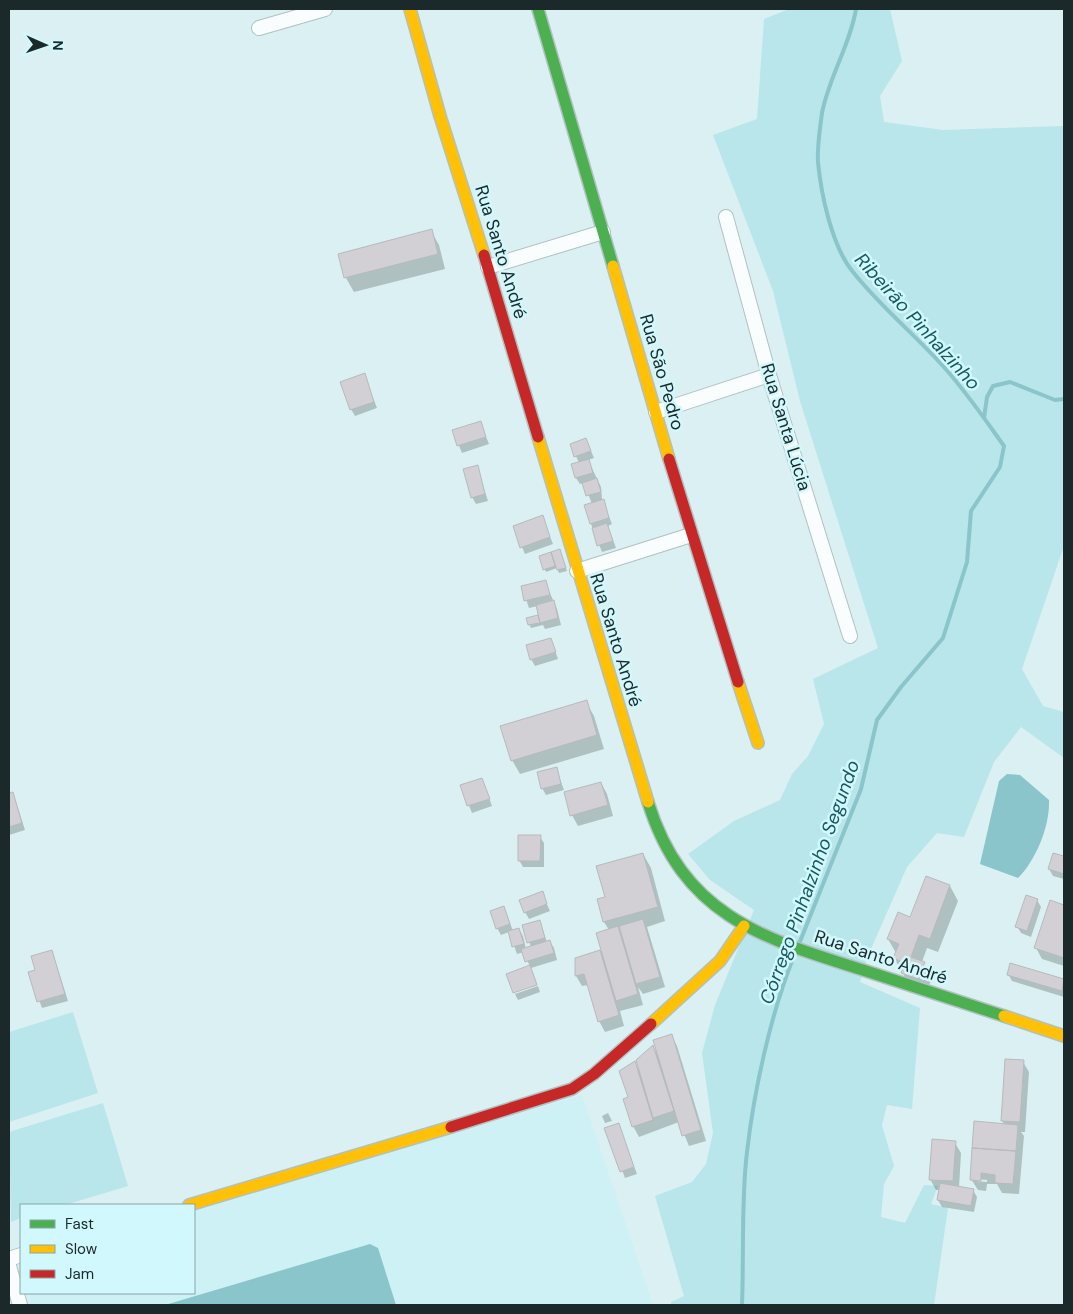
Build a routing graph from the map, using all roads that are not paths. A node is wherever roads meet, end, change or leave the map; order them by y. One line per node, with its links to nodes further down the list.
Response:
1 (325, 9): 4 (street)
2 (410, 9): 7 (street, Rua Santo André)
3 (538, 9): 6 (street, Rua São Pedro)
4 (259, 28)
5 (726, 217): 8 (street, Rua Santa Lúcia)
6 (603, 232): 7 (street); 9 (street, Rua São Pedro)
7 (488, 267): 11 (street, Rua Santo André)
8 (769, 374): 9 (street); 12 (street, Rua Santa Lúcia)
9 (656, 412): 10 (street, Rua São Pedro)
10 (691, 535): 11 (street); 13 (street, Rua São Pedro)
11 (576, 571): 14 (street, Rua Santo André)
12 (850, 636)
13 (758, 743)
14 (744, 926): 15 (street, Rua Santo André); 16 (street)
15 (1064, 1036)
16 (192, 1204)
17 (9, 1266): 18 (street)
18 (20, 1305)

